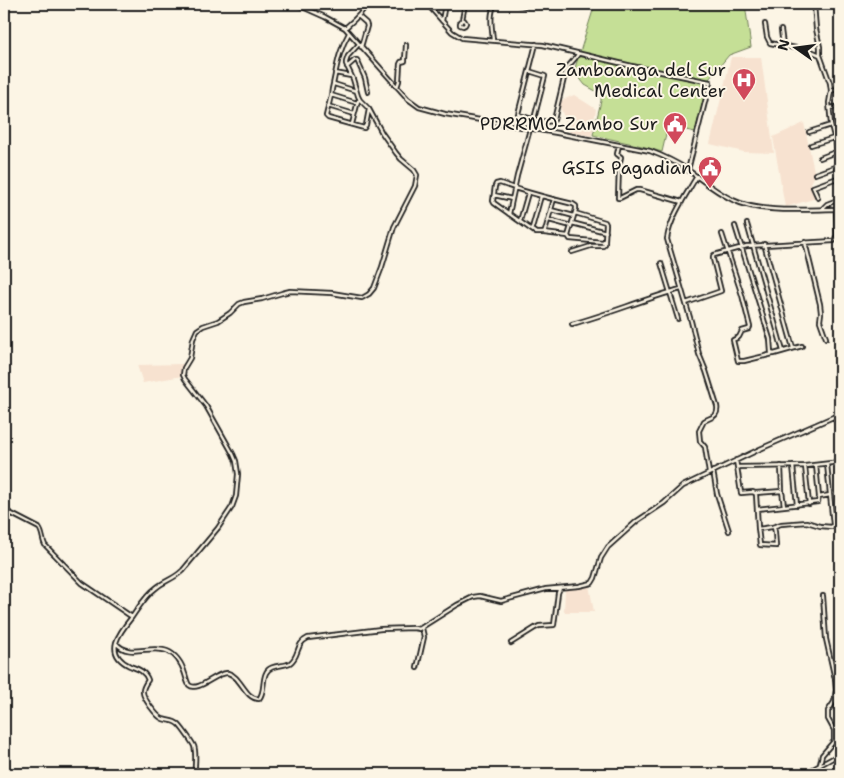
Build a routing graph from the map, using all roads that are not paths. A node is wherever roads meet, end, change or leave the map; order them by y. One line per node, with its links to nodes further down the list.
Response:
1 (296, 4): 16 (street)
2 (367, 4): 12 (street)
3 (427, 4): 14 (street)
4 (445, 4): 14 (street)
5 (465, 4): 13 (street)
6 (495, 4): 19 (street)
7 (517, 4): 8 (street)
8 (528, 4)
9 (814, 4): 25 (street)
10 (840, 6): 11 (street)
11 (831, 7)
12 (358, 16): 16 (street); 22 (street)
13 (462, 20)
14 (442, 21): 19 (street)
15 (764, 24): 21 (street)
16 (345, 28): 18 (street)
17 (781, 30): 21 (street)
18 (349, 33): 22 (street); 28 (street)
19 (493, 40): 20 (street)
20 (536, 44): 24 (street); 27 (street)
21 (783, 45): 25 (street)
22 (360, 46): 26 (street); 31 (street)
23 (406, 46): 31 (street)
24 (578, 54): 44 (street); 56 (street)
25 (820, 55): 34 (street)
26 (347, 68): 29 (street); 35 (street)
27 (529, 71): 44 (street); 44 (street)
28 (335, 73): 29 (street); 30 (street)
29 (351, 76): 33 (street)
30 (334, 84): 33 (street); 36 (street)
31 (397, 87): 47 (street)
32 (840, 88): 34 (street)
33 (356, 91): 37 (street)
34 (831, 91): 41 (street)
35 (368, 92)
36 (331, 95): 38 (street); 39 (street)
37 (358, 98): 38 (street); 42 (street)
38 (357, 103): 43 (street)
39 (328, 106): 43 (street); 45 (street)
40 (840, 106): 41 (street)
41 (830, 108): 46 (street)
42 (369, 109): 45 (street); 133 (street)
43 (354, 114): 45 (street)
44 (534, 119)
45 (352, 124)
46 (831, 125): 48 (street); 49 (street)
47 (530, 129): 50 (street); 60 (street)
48 (810, 132)
49 (834, 138): 51 (street); 52 (street)
50 (619, 145): 56 (street); 68 (street)
51 (810, 146)
52 (838, 151): 53 (street); 54 (street)
53 (820, 158)
54 (840, 158)
55 (840, 164): 57 (street)
56 (688, 170): 58 (street)
57 (815, 174)
58 (696, 176): 68 (street); 69 (street)
59 (840, 177): 64 (street)
60 (515, 188): 61 (street); 62 (street); 65 (street)
61 (528, 192): 63 (street); 75 (street)
62 (494, 195): 65 (street); 72 (street)
63 (541, 196): 66 (street); 80 (street)
64 (818, 198)
65 (513, 199): 72 (street)
66 (554, 199): 71 (street); 73 (street)
67 (840, 199): 69 (street)
68 (682, 202): 94 (street)
69 (822, 209): 70 (street)
70 (838, 209): 79 (street)
71 (551, 210): 73 (street); 74 (street)
72 (509, 214): 75 (street)
73 (574, 215): 77 (street); 81 (street)
74 (548, 220): 77 (street); 82 (street)
75 (520, 221): 80 (street)
76 (747, 224): 89 (street)
77 (571, 225): 81 (street); 84 (street)
78 (736, 226): 90 (street)
79 (838, 228): 85 (street)
80 (532, 229): 82 (street)
81 (606, 232): 86 (street)
82 (544, 233): 84 (street)
83 (722, 234): 91 (street)
84 (568, 236): 86 (street)
85 (838, 239): 87 (street)
86 (605, 241): 92 (street)
87 (805, 242): 88 (street); 99 (street)
88 (764, 244): 89 (street); 101 (street)
89 (754, 245): 90 (street); 102 (street)
90 (742, 246): 91 (street); 103 (street)
91 (728, 250): 96 (street); 103 (street)
92 (572, 252)
93 (661, 263): 95 (street)
94 (681, 289): 95 (street); 96 (street)
95 (669, 292): 97 (street); 98 (street)
96 (686, 302): 116 (street)
97 (678, 319)
98 (572, 324)
99 (826, 338)
100 (802, 346): 101 (street)
101 (793, 348): 102 (street)
102 (783, 351): 103 (street)
103 (773, 354)
104 (840, 414): 105 (street)
105 (835, 416): 106 (street); 107 (street)
106 (840, 436)
107 (736, 460): 114 (street); 115 (street)
108 (839, 462): 109 (street); 117 (street)
109 (827, 464): 110 (street); 120 (street)
110 (816, 465): 113 (street); 121 (street)
111 (781, 466): 112 (street); 114 (street); 118 (street)
112 (793, 466): 113 (street); 124 (street)
113 (805, 466): 123 (street)
114 (737, 467): 119 (street)
115 (714, 471): 116 (street); 130 (street)
116 (709, 473): 131 (street)
117 (840, 486): 122 (street)
118 (782, 491): 119 (street); 125 (street)
119 (755, 493): 126 (street)
120 (830, 495): 121 (street); 128 (street)
121 (819, 497): 123 (street)
122 (840, 503)
123 (809, 504): 124 (street)
124 (797, 505): 125 (street)
125 (784, 506): 126 (street)
126 (757, 509): 129 (street)
127 (4, 510): 133 (street)
128 (774, 527): 129 (street); 129 (street)
129 (758, 529)
130 (729, 531)
131 (560, 588): 134 (street); 136 (street)
132 (823, 596): 139 (street)
133 (132, 617): 135 (street)
134 (422, 628): 135 (street); 137 (street)
135 (116, 643): 140 (street)
136 (511, 643)
137 (416, 668)
138 (840, 754): 139 (street)
139 (820, 764): 141 (street)
140 (195, 774)
141 (804, 774)

